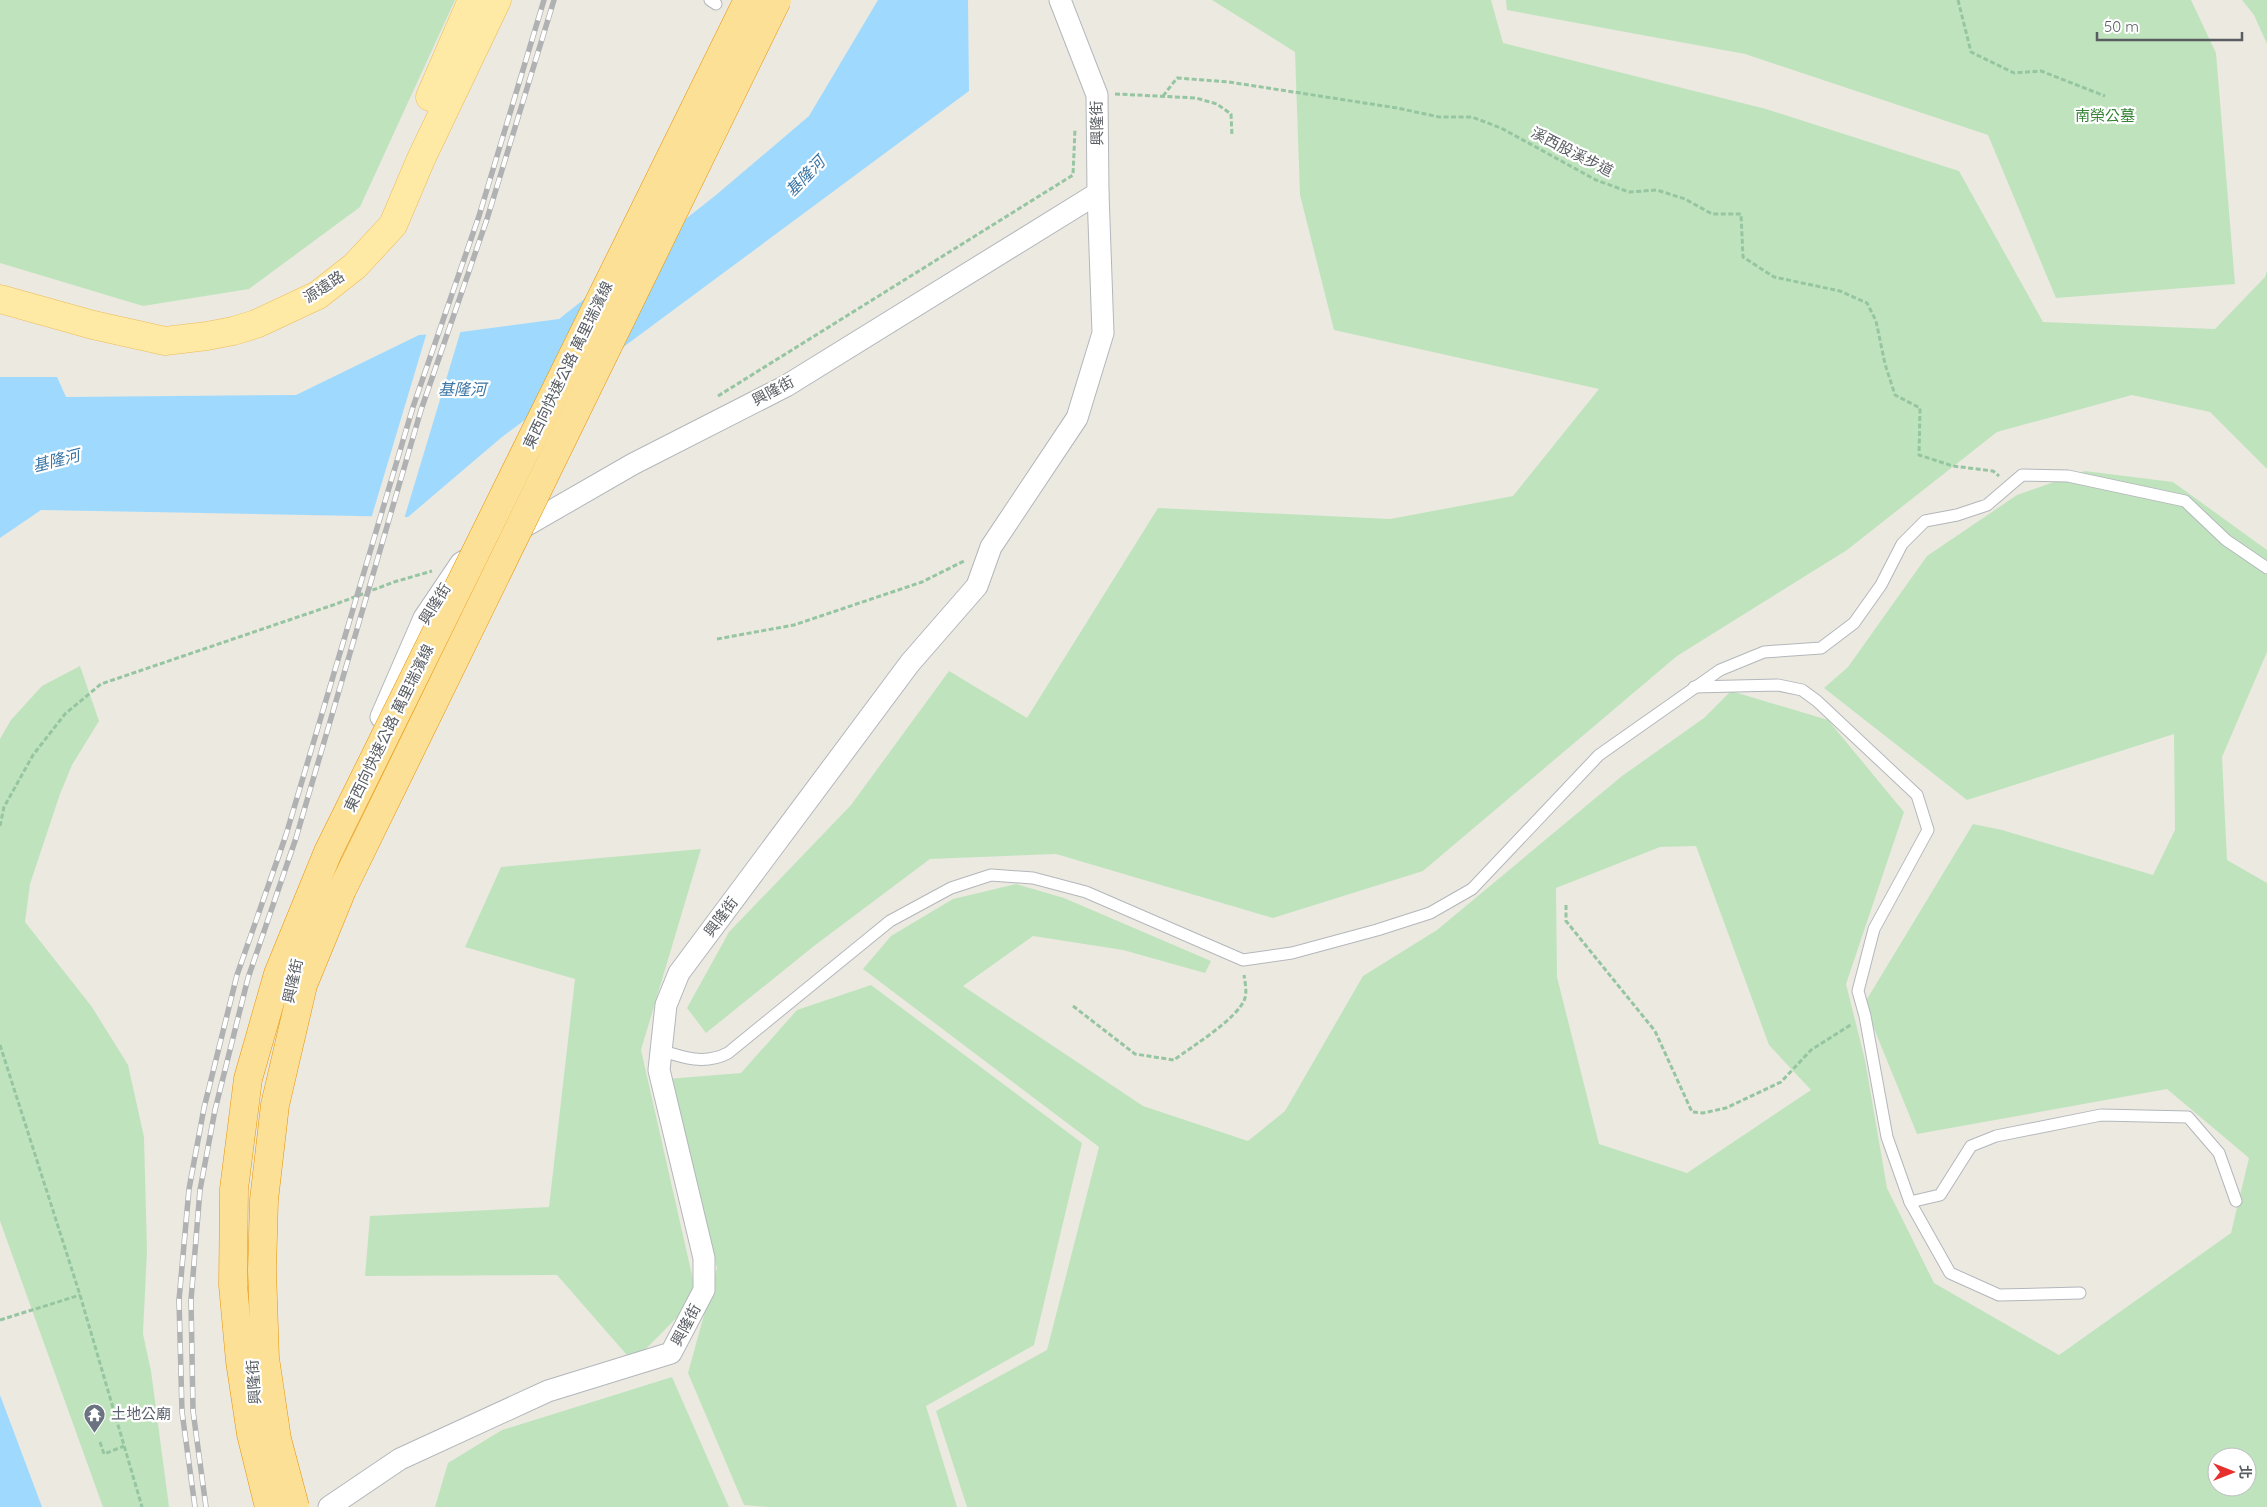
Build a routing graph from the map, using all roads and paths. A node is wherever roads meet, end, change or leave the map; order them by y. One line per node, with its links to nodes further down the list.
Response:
1 (472, 0): 13 (main road, 源遠路)
2 (497, 0): 14 (main road, 源遠路)
3 (748, 0): 38 (highway, 東西向快速公路 萬里瑞濱線, bridge)
4 (777, 0): 39 (highway, 東西向快速公路 萬里瑞濱線, bridge)
5 (1060, 0): 7 (street, 興隆街)
6 (1958, 0): 9 (path)
7 (1097, 94): 8 (path); 12 (street, 興隆街)
8 (1164, 96): 11 (path); 16 (path, 溪西股溪步道)
9 (2105, 96)
10 (1076, 127): 15 (path)
11 (1232, 136)
12 (1098, 193): 17 (street, 興隆街); 18 (street, 興隆街)
13 (0, 280)
14 (0, 298)
15 (714, 398)
16 (2012, 484): 19 (lane); 21 (lane)
17 (991, 547): 20 (path); 28 (street, 興隆街)
18 (461, 563): 22 (path); 37 (street, 興隆街)
19 (2267, 568)
20 (716, 639)
21 (1694, 687): 24 (lane); 26 (lane)
22 (0, 826)
23 (1566, 905): 26 (path)
24 (1243, 960): 25 (path); 28 (lane)
25 (1073, 1006)
26 (1865, 1016): 30 (lane)
27 (0, 1046): 32 (path)
28 (660, 1050): 40 (street, 興隆街)
29 (2236, 1201): 30 (lane)
30 (1910, 1202): 31 (lane)
31 (2080, 1293)
32 (80, 1294): 33 (path); 35 (path)
33 (0, 1320)
34 (100, 1442): 35 (path)
35 (124, 1446): 36 (path)
36 (142, 1507)
37 (264, 1507)
38 (269, 1507)
39 (295, 1507)
40 (329, 1507)

